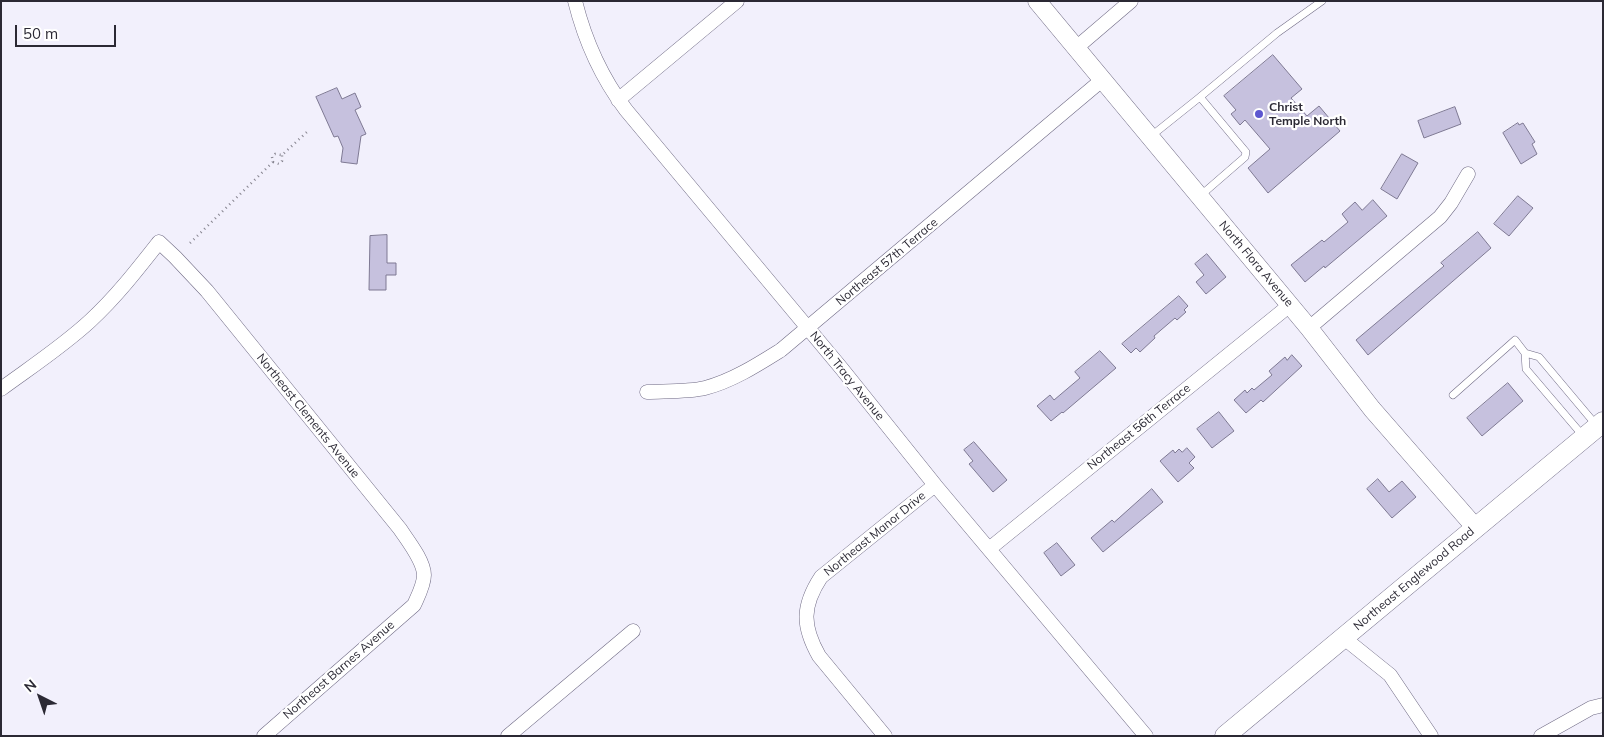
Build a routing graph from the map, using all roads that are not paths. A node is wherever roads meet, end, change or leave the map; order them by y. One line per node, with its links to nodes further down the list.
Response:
1 (575, 1): 9 (street, North Tracy Avenue)
2 (737, 1): 9 (street)
3 (1036, 1): 6 (street, North Flora Avenue)
4 (1131, 1): 6 (street)
5 (1322, 1): 8 (lane)
6 (1076, 48): 7 (street, North Flora Avenue)
7 (1102, 80): 10 (street, North Flora Avenue); 14 (street, Northeast 57th Terrace)
8 (1200, 97): 10 (lane); 12 (lane)
9 (618, 100): 14 (street, North Tracy Avenue)
10 (1150, 137): 12 (street, North Flora Avenue)
11 (1468, 174): 15 (street)
12 (1200, 197): 13 (street, North Flora Avenue)
13 (1290, 305): 15 (street, North Flora Avenue); 23 (street, Northeast 56th Terrace)
14 (808, 328): 18 (street, Northeast 57th Terrace); 21 (street, North Tracy Avenue)
15 (1309, 328): 22 (street, North Flora Avenue)
16 (1526, 353): 19 (lane); 20 (lane); 20 (lane)
17 (1, 389): 24 (street, Northeast Clements Avenue)
18 (647, 392)
19 (1453, 396)
20 (1595, 428): 22 (main road, Northeast Englewood Road)
21 (935, 484): 23 (street, North Tracy Avenue); 30 (street, Northeast Manor Drive)
22 (1475, 527): 26 (main road, Northeast Englewood Road)
23 (989, 549): 31 (street, North Tracy Avenue)
24 (414, 605): 28 (street, Northeast Barnes Avenue)
25 (634, 631): 29 (street)
26 (1344, 638): 32 (main road, Northeast Englewood Road); 33 (street)
27 (1603, 705): 34 (street)
28 (264, 736)
29 (508, 736)
30 (885, 736)
31 (1146, 736)
32 (1224, 736)
33 (1430, 736)
34 (1541, 736)

